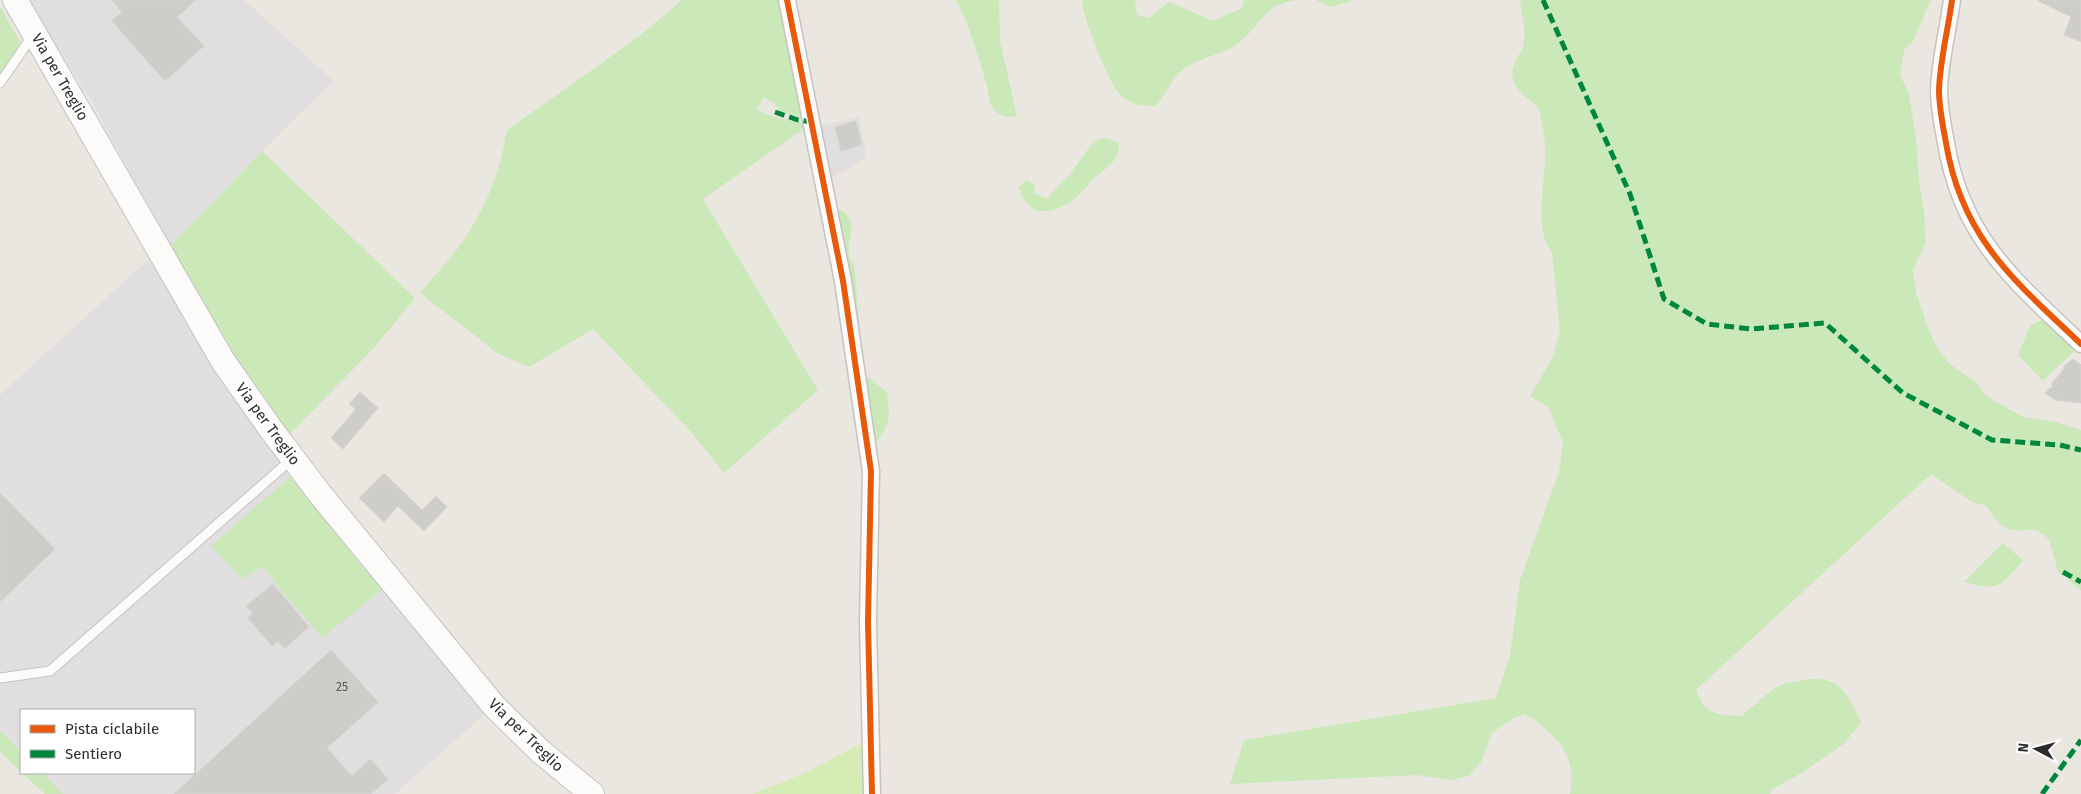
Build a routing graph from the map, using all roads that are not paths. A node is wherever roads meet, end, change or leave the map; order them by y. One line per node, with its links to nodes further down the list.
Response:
1 (15, 0): 4 (main road, Via per Treglio)
2 (788, 0): 10 (street)
3 (1952, 0): 6 (street)
4 (35, 33): 5 (lane); 7 (main road, Via per Treglio)
5 (0, 83)
6 (2081, 344)
7 (293, 458): 8 (lane); 9 (main road, Via per Treglio)
8 (0, 678)
9 (592, 794)
10 (872, 794)

